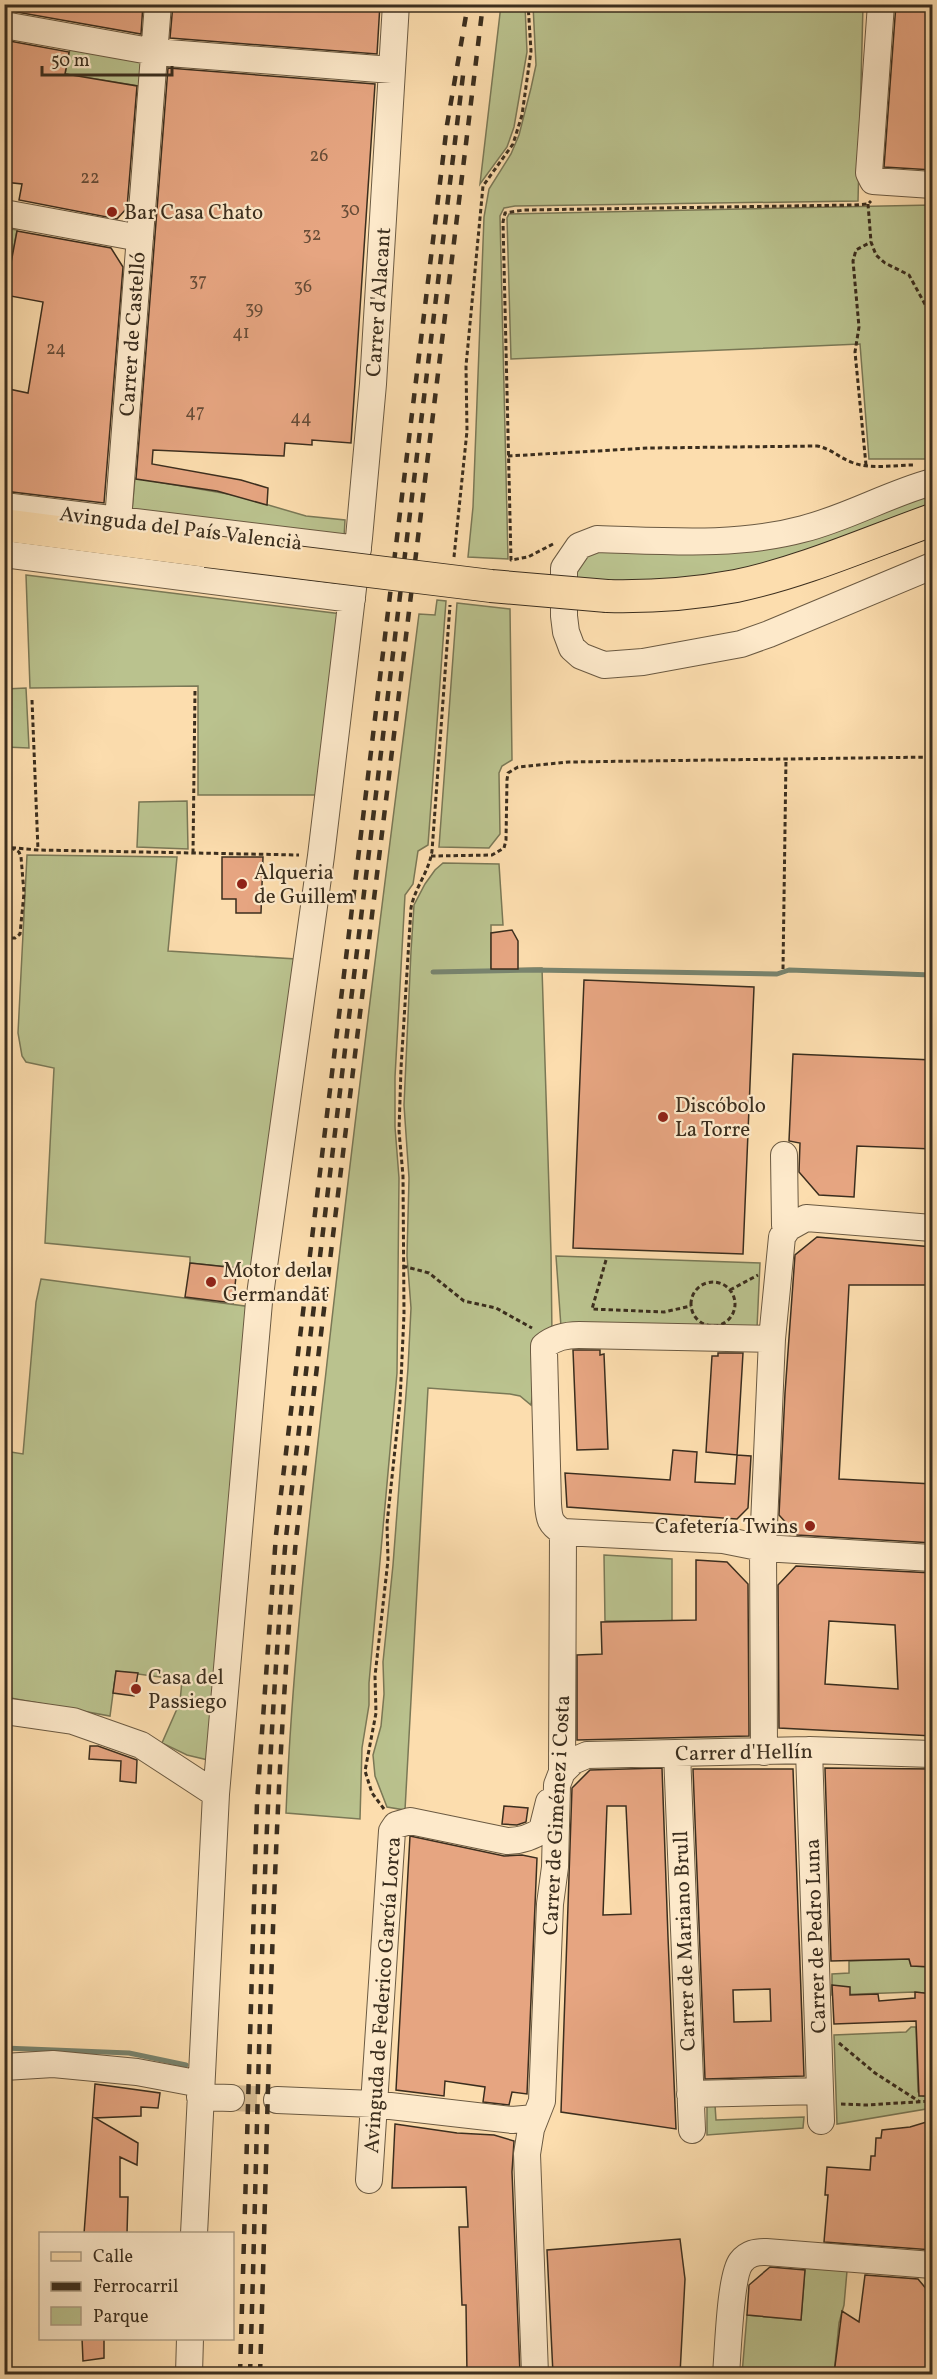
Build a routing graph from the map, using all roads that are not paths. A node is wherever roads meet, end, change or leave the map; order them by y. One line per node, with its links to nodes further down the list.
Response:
1 (158, 4): 5 (street, Carrer de Castelló)
2 (396, 4): 6 (street, Carrer d'Alacant)
3 (881, 4): 7 (street)
4 (4, 25): 5 (street)
5 (155, 51): 6 (street); 9 (street, Carrer de Castelló)
6 (392, 70): 15 (street, Carrer d'Alacant)
7 (933, 185)
8 (4, 213): 9 (street)
9 (140, 238): 12 (street, Carrer de Castelló)
10 (927, 474): 17 (street)
11 (4, 506): 12 (street, Avinguda del País Valencià)
12 (118, 520): 15 (street, Avinguda del País Valencià)
13 (933, 520): 14 (main road, bridge)
14 (4, 525)
15 (358, 549): 18 (street, Carrer d'Alacant)
16 (4, 554): 18 (street)
17 (933, 566)
18 (352, 599): 32 (street, Carrer d'Alacant)
19 (784, 1155): 20 (street)
20 (788, 1228): 21 (street); 22 (street)
21 (933, 1228)
22 (772, 1339): 23 (street); 24 (street)
23 (563, 1532): 24 (street); 31 (street, Carrer de Giménez i Costa)
24 (763, 1548): 25 (street); 28 (street)
25 (933, 1558)
26 (4, 1712): 32 (street)
27 (809, 1750): 28 (street, Carrer d'Hellín); 30 (street, Carrer d'Hellín); 37 (street, Carrer de Pedro Luna)
28 (764, 1752): 29 (street, Carrer d'Hellín)
29 (677, 1753): 31 (street, Carrer d'Hellín); 37 (street, Carrer de Mariano Brull)
30 (933, 1754)
31 (560, 1779): 33 (street); 34 (street, Carrer de Giménez i Costa)
32 (216, 1794): 36 (street, Carrer d'Alacant)
33 (507, 1841): 34 (street); 40 (street, Avinguda de Federico García Lorca)
34 (555, 1867): 41 (street, Carrer de Giménez i Costa)
35 (4, 2067): 36 (street)
36 (201, 2091): 38 (street); 44 (street, Carrer d'Alacant)
37 (690, 2094): 42 (street, Carrer de Mariano Brull)
38 (231, 2098)
39 (277, 2100): 40 (street)
40 (373, 2104): 41 (street); 43 (street, Avinguda de Federico García Lorca)
41 (535, 2118): 48 (street, Carrer de Giménez i Costa)
42 (692, 2130)
43 (369, 2180)
44 (194, 2232)
45 (933, 2265): 49 (street)
46 (190, 2340): 47 (street)
47 (189, 2374)
48 (536, 2374)
49 (726, 2374)

